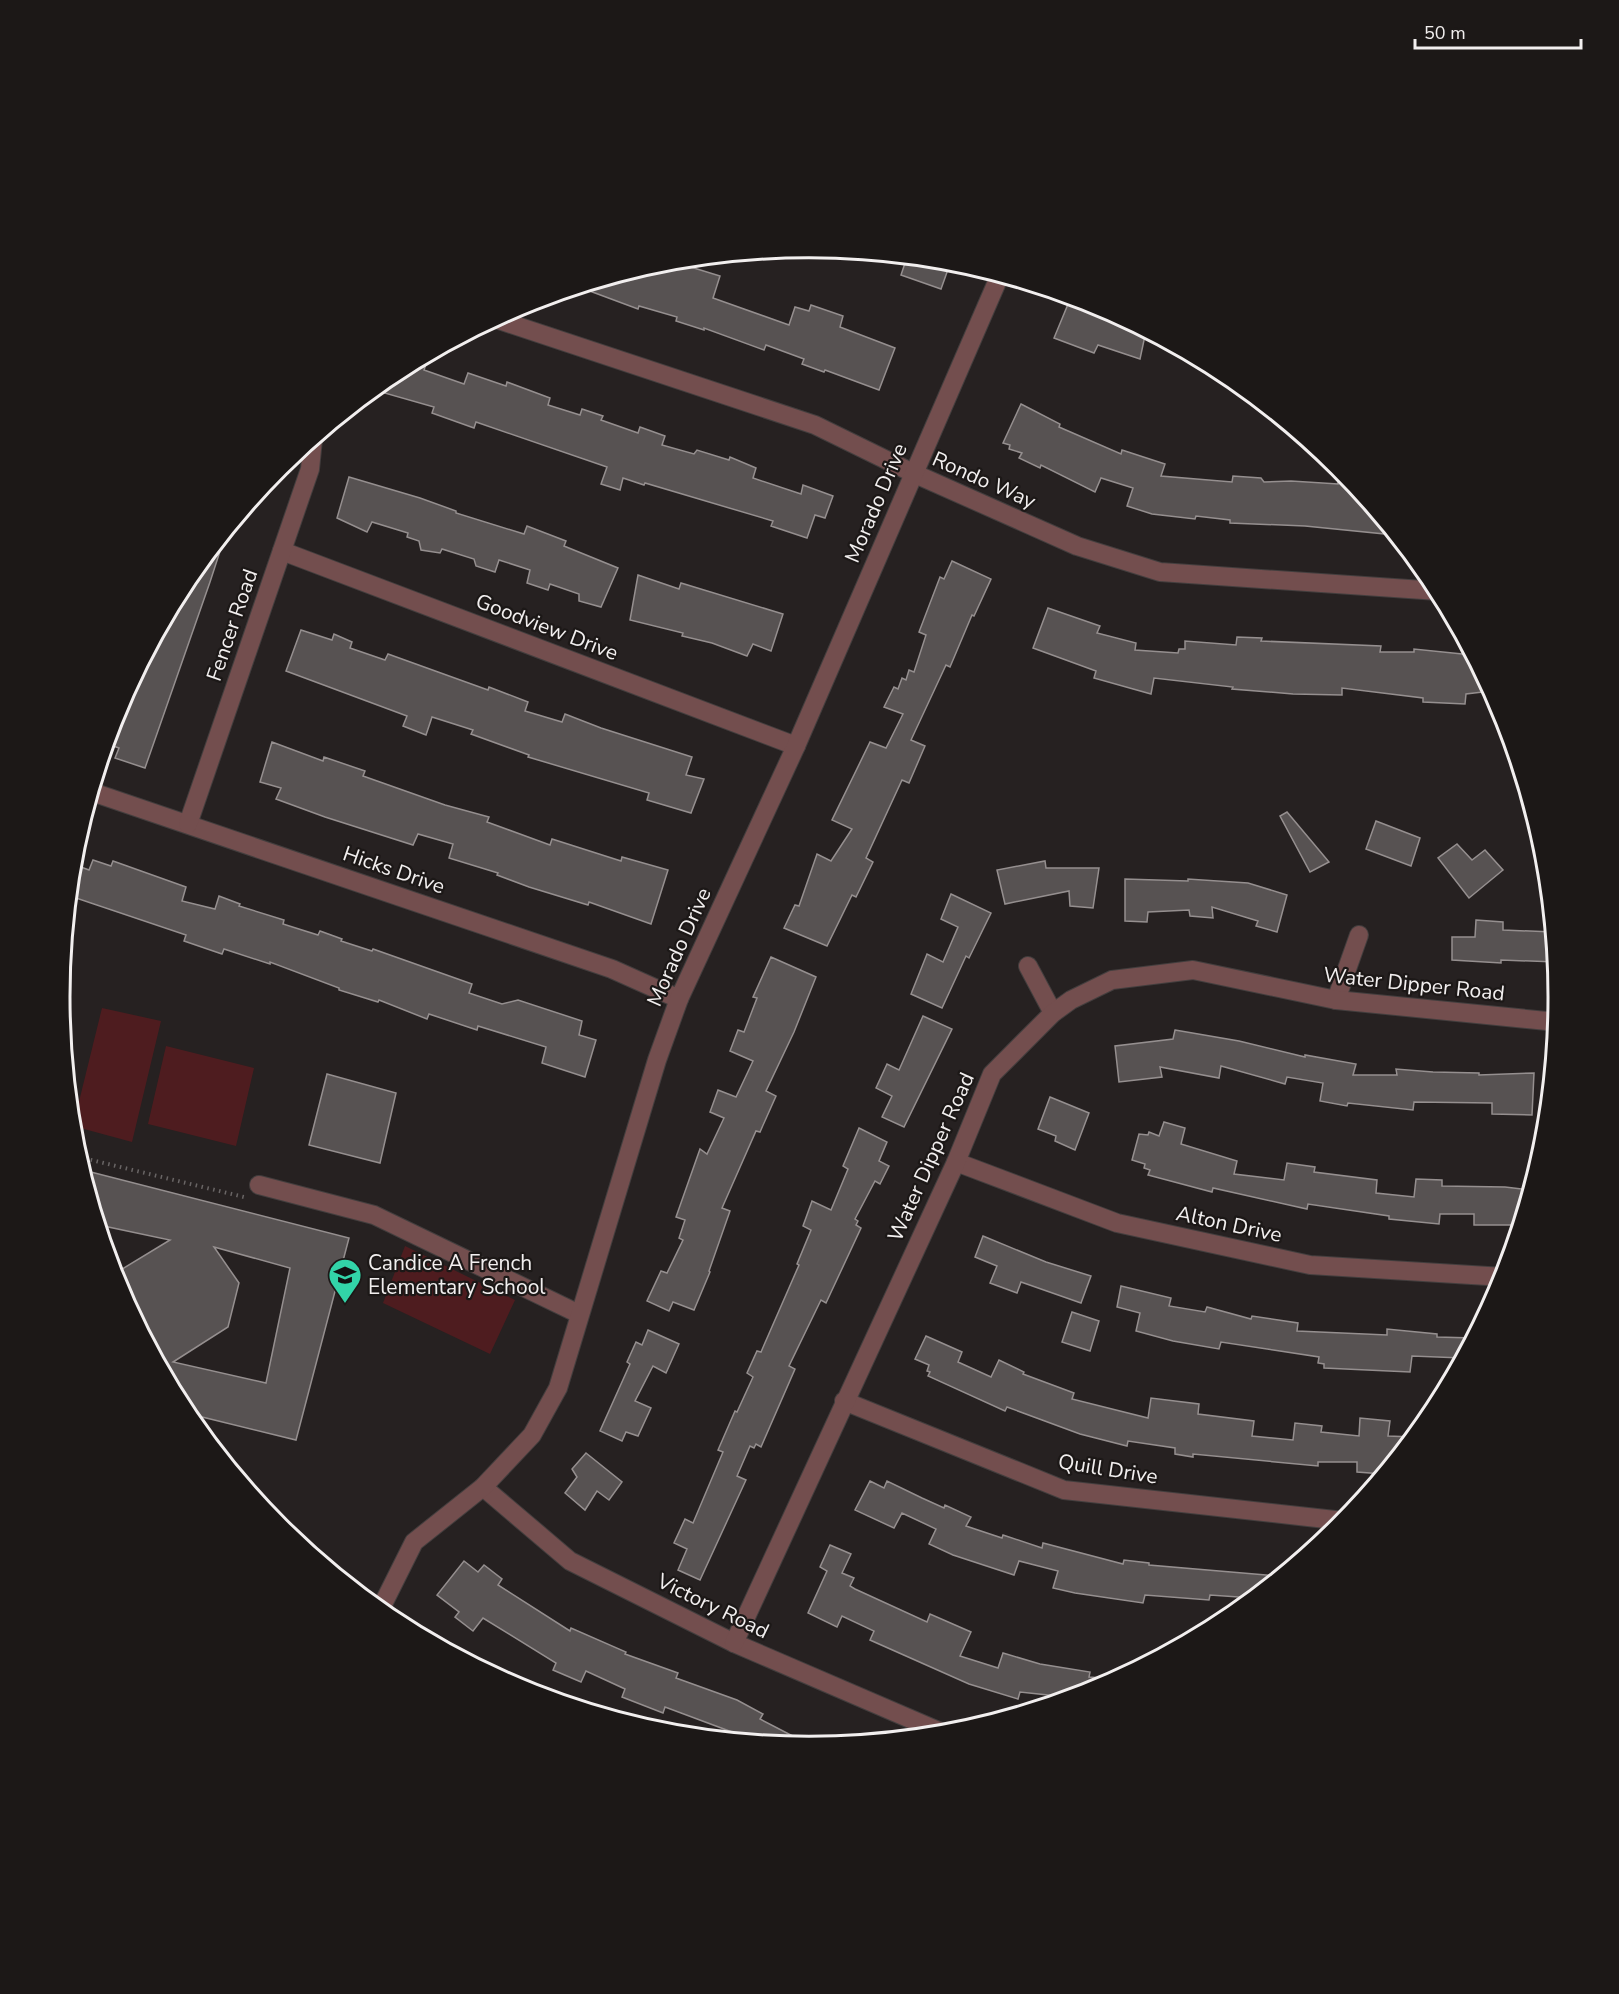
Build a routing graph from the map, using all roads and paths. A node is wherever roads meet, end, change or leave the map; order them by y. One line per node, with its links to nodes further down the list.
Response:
1 (997, 282): 4 (street, Morado Drive)
2 (508, 323): 4 (street, Rondo Way)
3 (312, 451): 5 (street, Fencer Road)
4 (913, 473): 6 (street, Rondo Way); 7 (street, Morado Drive)
5 (282, 551): 7 (street, Goodview Drive); 9 (street, Fencer Road)
6 (1427, 590)
7 (796, 746): 12 (street, Morado Drive)
8 (99, 794): 9 (street, Hicks Drive)
9 (188, 824): 12 (street, Hicks Drive)
10 (1359, 935): 13 (street)
11 (1028, 966): 14 (street)
12 (679, 999): 20 (street, Morado Drive)
13 (1336, 1000): 14 (street, Water Dipper Road); 15 (street, Water Dipper Road)
14 (1053, 1013): 17 (street, Water Dipper Road)
15 (1547, 1021)
16 (89, 1159): 18 (path)
17 (956, 1162): 19 (street, Alton Drive); 21 (street, Water Dipper Road)
18 (254, 1192): 20 (street)
19 (1493, 1276)
20 (579, 1314): 22 (street, Morado Drive)
21 (844, 1401): 23 (street, Quill Drive); 25 (street, Water Dipper Road)
22 (483, 1487): 24 (street, Morado Drive); 25 (street, Victory Road)
23 (1332, 1520)
24 (385, 1601)
25 (734, 1642): 26 (street, Victory Road)
26 (928, 1726)

